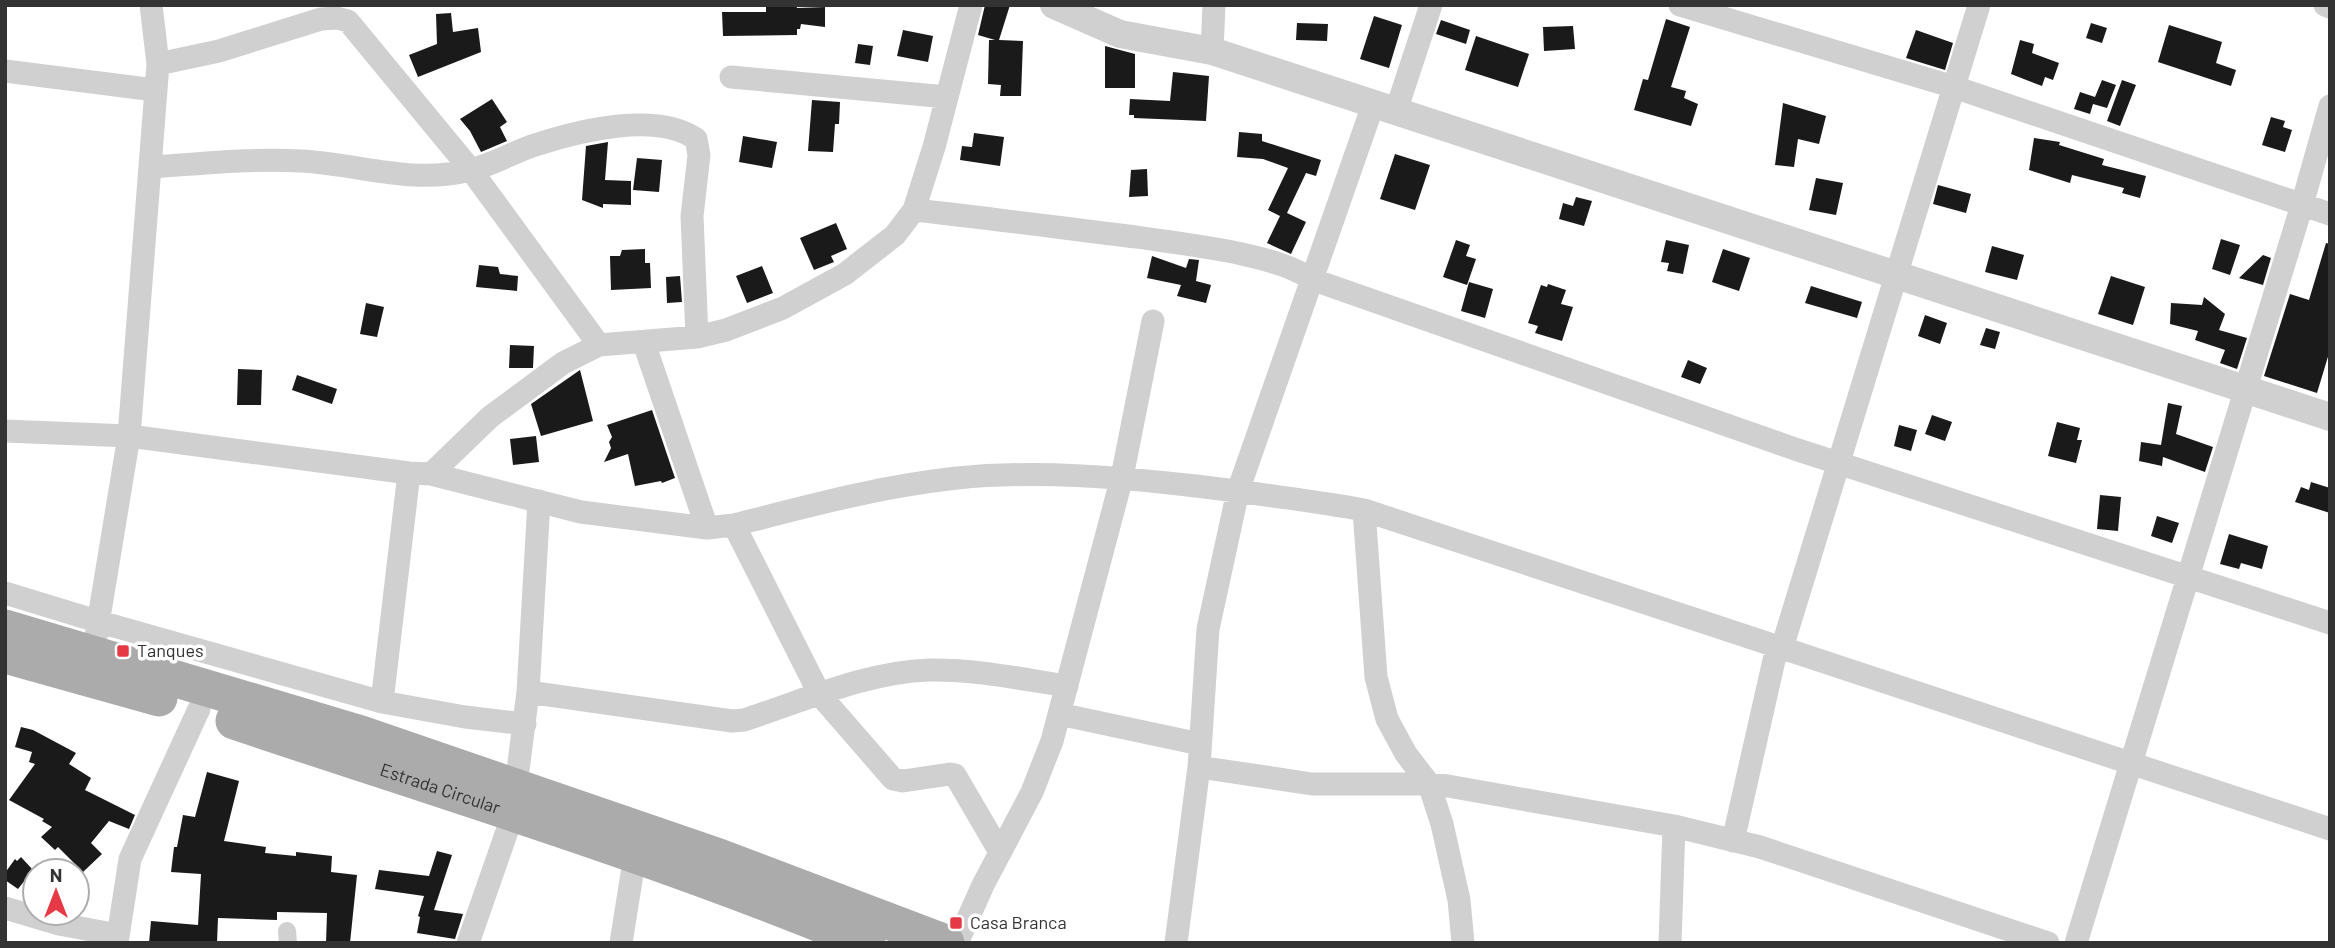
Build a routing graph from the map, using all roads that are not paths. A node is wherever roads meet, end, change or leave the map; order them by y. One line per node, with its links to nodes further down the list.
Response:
1 (151, 5): 9 (street)
2 (971, 5): 14 (street)
3 (1054, 5): 8 (street)
4 (1214, 5): 8 (street)
5 (1431, 5): 16 (street)
6 (1681, 5): 12 (street)
7 (1979, 5): 12 (street)
8 (1212, 51): 16 (street)
9 (158, 64): 13 (street); 18 (street)
10 (5, 71): 13 (street)
11 (731, 77): 14 (street)
12 (1954, 87): 19 (street); 22 (street)
13 (155, 90): 17 (street)
14 (947, 97): 20 (street)
15 (2330, 106): 19 (street)
16 (1385, 108): 22 (street); 23 (street)
17 (151, 167): 18 (street); 31 (street)
18 (471, 170): 25 (street); 27 (street)
19 (2302, 205): 21 (street); 28 (street)
20 (914, 210): 23 (street); 25 (street)
21 (2330, 214)
22 (1898, 275): 28 (street); 32 (street)
23 (1311, 279): 32 (street); 35 (street)
24 (1153, 321): 34 (street)
25 (697, 337): 26 (street)
26 (644, 343): 27 (street); 39 (street)
27 (599, 345): 33 (street)
28 (2245, 388): 29 (street); 40 (street)
29 (2330, 417)
30 (5, 431): 31 (street)
31 (129, 436): 33 (street); 44 (street)
32 (1838, 463): 40 (street); 45 (street)
33 (420, 474): 36 (street); 50 (street)
34 (1122, 477): 35 (street); 38 (street); 47 (street)
35 (1238, 491): 37 (street); 54 (street)
36 (539, 501): 39 (street); 48 (street)
37 (1364, 510): 45 (street); 56 (street)
38 (734, 525): 39 (street); 49 (street)
39 (707, 528)
40 (2188, 575): 42 (street); 55 (street)
41 (5, 593): 44 (street)
42 (2330, 623)
43 (5, 628): 44 (main road)
44 (96, 638): 50 (street); 57 (main road)
45 (1779, 647): 55 (street); 60 (street)
46 (5, 655): 51 (main road, Estrada Circular)
47 (1067, 686): 49 (street); 52 (street)
48 (528, 692): 49 (street); 53 (street)
49 (820, 695): 61 (street)
50 (382, 702): 53 (street)
51 (199, 709): 57 (main road, Estrada Circular); 64 (street)
52 (1059, 715): 54 (street); 61 (street)
53 (525, 724): 57 (street)
54 (1200, 756): 56 (street); 70 (street)
55 (2130, 765): 59 (street); 74 (street)
56 (1429, 784): 58 (street); 71 (street)
57 (514, 800): 62 (main road, Estrada Circular); 65 (street); 68 (main road)
58 (1674, 826): 60 (street); 72 (street)
59 (2330, 829)
60 (1733, 841): 73 (street)
61 (1000, 852): 69 (street)
62 (635, 855): 66 (street); 67 (main road, Estrada Circular)
63 (5, 908): 64 (street)
64 (117, 939)
65 (468, 943)
66 (621, 943)
67 (867, 943)
68 (946, 943)
69 (957, 943)
70 (1176, 943)
71 (1463, 943)
72 (1670, 943)
73 (2048, 943)
74 (2076, 943)

